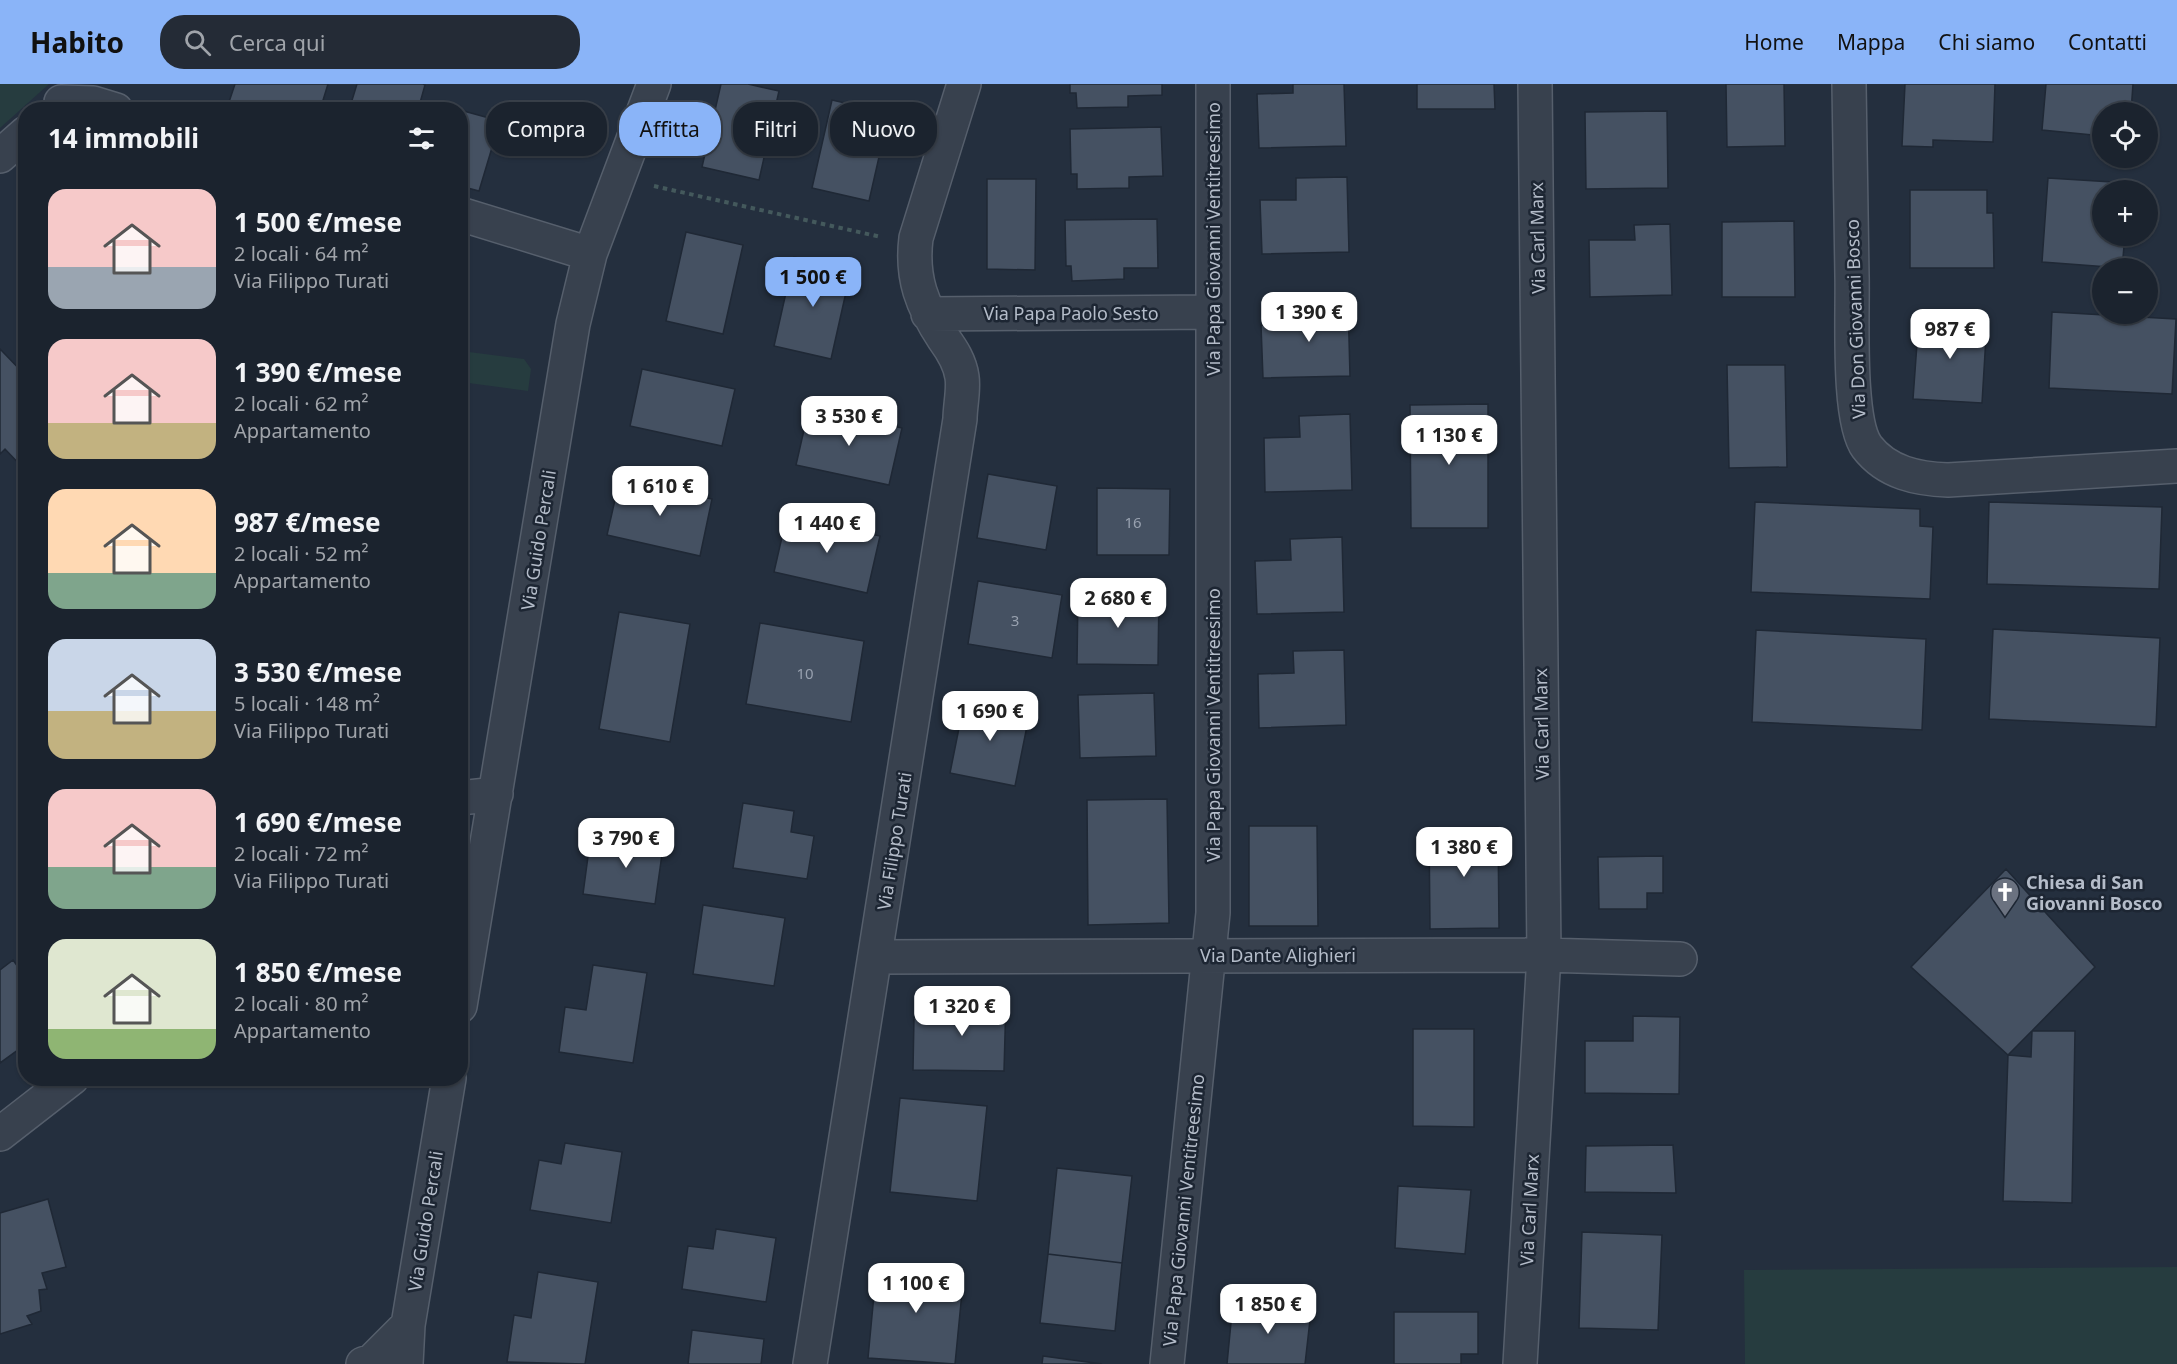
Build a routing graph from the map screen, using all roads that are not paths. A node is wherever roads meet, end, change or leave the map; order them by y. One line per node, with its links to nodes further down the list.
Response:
1 (654, 84): 11 (street, Via Guido Percali)
2 (964, 84): 13 (street, Via Filippo Turati)
3 (1214, 84): 12 (street, Via Papa Giovanni Ventitreesimo)
4 (1534, 84): 17 (street, Via Carl Marx)
5 (1849, 84): 14 (street, Via Don Giovanni Bosco)
6 (65, 98): 7 (street)
7 (87, 102)
8 (18, 140): 9 (street)
9 (0, 156)
10 (468, 216): 11 (street)
11 (590, 254): 15 (street, Via Guido Percali)
12 (1213, 312): 13 (street, Via Papa Paolo Sesto); 18 (street, Via Papa Giovanni Ventitreesimo)
13 (928, 314): 19 (street, Via Filippo Turati)
14 (2177, 466)
15 (496, 794): 16 (street); 20 (street, Via Guido Percali)
16 (468, 797)
17 (1544, 955): 18 (street, Via Dante Alighieri); 21 (street, Via Dante Alighieri); 30 (street, Via Carl Marx)
18 (1209, 956): 19 (street, Via Dante Alighieri); 29 (street, Via Papa Giovanni Ventitreesimo)
19 (876, 957): 28 (street, Via Filippo Turati)
20 (468, 959)
21 (1680, 959)
22 (62, 1086): 24 (street)
23 (447, 1086): 25 (street, Via Guido Percali)
24 (0, 1134)
25 (408, 1325): 26 (street); 27 (street, Via Guido Percali)
26 (363, 1364)
27 (406, 1364)
28 (810, 1364)
29 (1167, 1364)
30 (1521, 1364)

